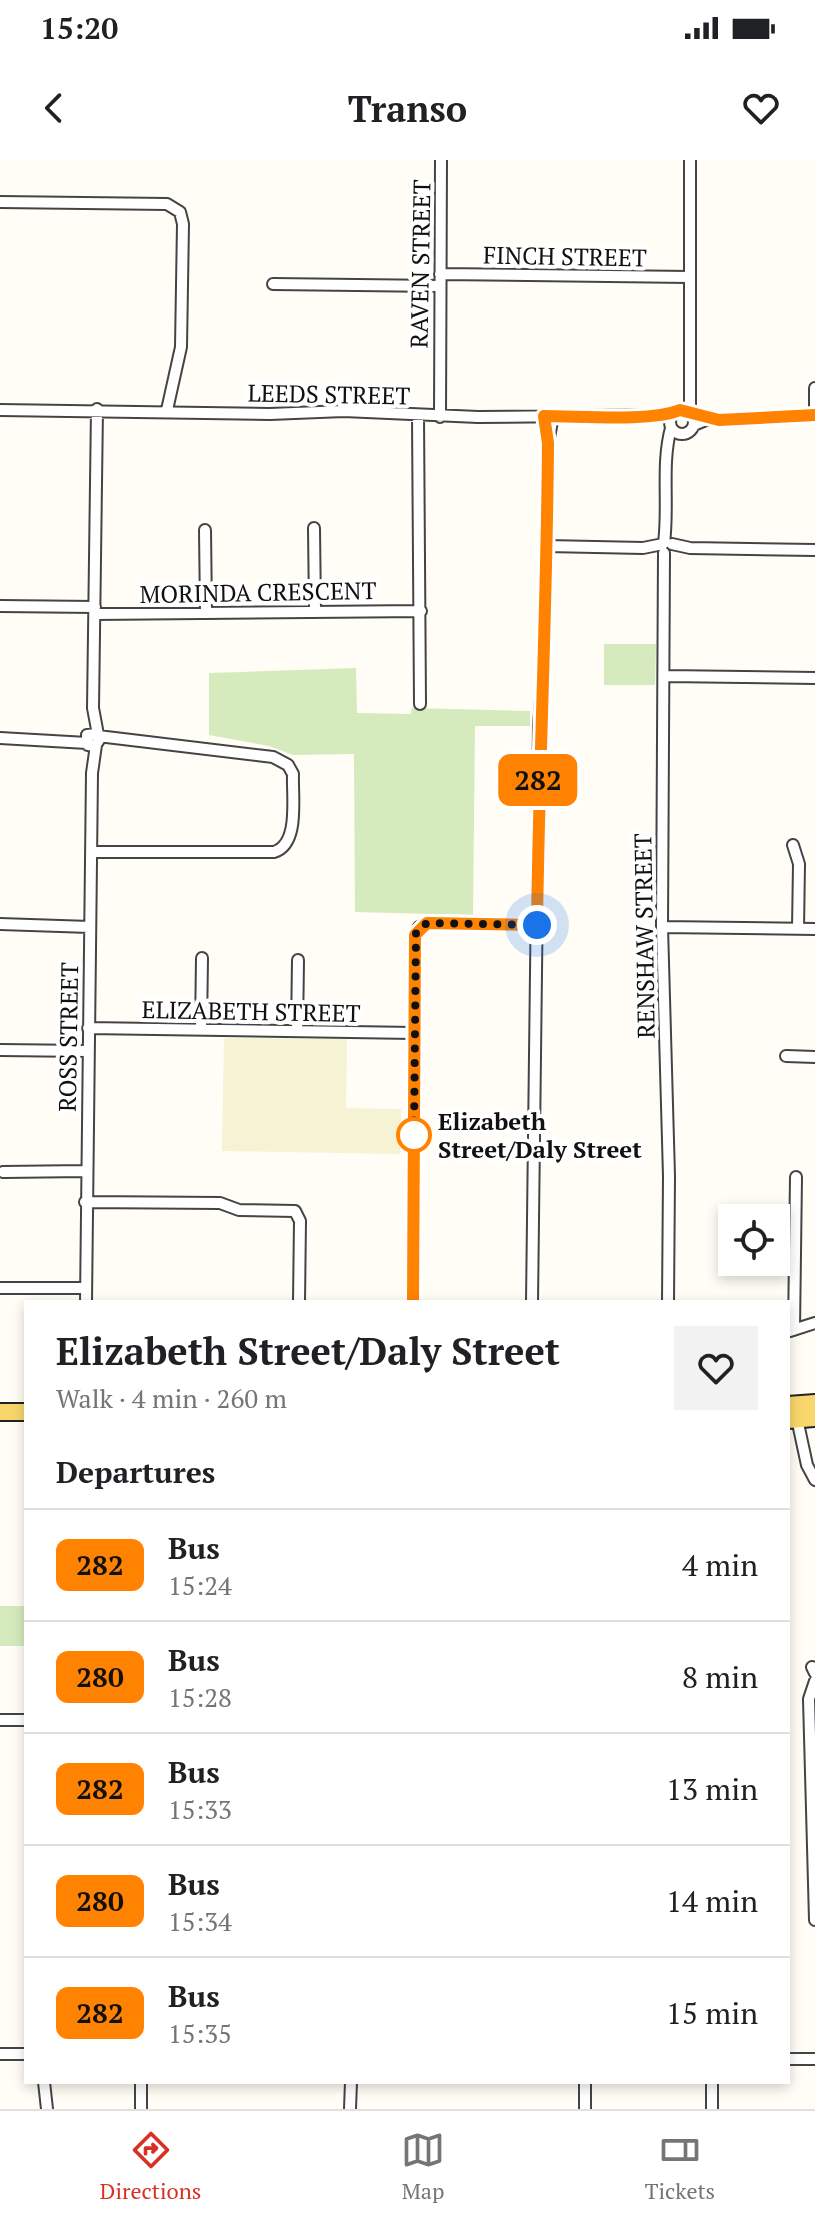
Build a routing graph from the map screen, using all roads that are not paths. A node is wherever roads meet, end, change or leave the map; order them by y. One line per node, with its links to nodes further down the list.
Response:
1 (441, 160): 5 (street, RAVEN STREET)
2 (690, 160): 4 (street, RENSHAW STREET)
3 (0, 202): 10 (street)
4 (689, 277): 5 (street, FINCH STREET); 15 (street, RENSHAW STREET)
5 (440, 280): 6 (street, FINCH STREET); 14 (street, RAVEN STREET)
6 (273, 284)
7 (815, 388): 11 (street)
8 (4, 407): 9 (street, LEEDS STREET)
9 (94, 409): 10 (street, LEEDS STREET); 22 (street, ROSS STREET)
10 (167, 410): 12 (street, LEEDS STREET)
11 (815, 415): 15 (street, LEEDS STREET)
12 (418, 416): 14 (street, LEEDS STREET); 24 (street)
13 (549, 416): 14 (street, LEEDS STREET); 15 (street, LEEDS STREET); 18 (street)
14 (440, 417)
15 (681, 421): 19 (street, RENSHAW STREET)
16 (314, 528): 23 (street)
17 (205, 530): 25 (street)
18 (547, 546): 19 (street); 34 (street)
19 (667, 548): 20 (street); 26 (street, RENSHAW STREET)
20 (815, 550)
21 (0, 606): 22 (street, MORINDA CRESCENT)
22 (95, 610): 25 (street, MORINDA CRESCENT); 30 (street, ROSS STREET)
23 (315, 611): 24 (street, MORINDA CRESCENT); 25 (street, MORINDA CRESCENT)
24 (421, 611): 28 (street)
25 (206, 612)
26 (665, 676): 27 (street); 36 (street, RENSHAW STREET)
27 (815, 678)
28 (420, 704)
29 (0, 738): 30 (street)
30 (92, 739): 32 (street, ROSS STREET); 32 (street)
31 (793, 845): 37 (street)
32 (91, 852): 35 (street, ROSS STREET)
33 (0, 924): 35 (street)
34 (537, 925): 44 (street); 58 (street)
35 (90, 927): 41 (street, ROSS STREET)
36 (662, 927): 37 (street); 59 (street, RENSHAW STREET)
37 (798, 929): 38 (street)
38 (815, 929)
39 (202, 958): 42 (street)
40 (298, 960): 43 (street)
41 (88, 1028): 42 (street, ELIZABETH STREET); 46 (street, ROSS STREET)
42 (201, 1030): 43 (street, ELIZABETH STREET)
43 (297, 1031): 44 (street, ELIZABETH STREET)
44 (414, 1033): 57 (street)
45 (0, 1050): 46 (street)
46 (87, 1051): 49 (street, ROSS STREET)
47 (786, 1056): 48 (street)
48 (815, 1057)
49 (85, 1171): 50 (street); 52 (street, ROSS STREET)
50 (3, 1172)
51 (796, 1177): 61 (street)
52 (85, 1202): 54 (street, ROSS STREET); 56 (street)
53 (0, 1288): 54 (street)
54 (86, 1288): 55 (street, ROSS STREET)
55 (86, 1300)
56 (299, 1300)
57 (413, 1300)
58 (532, 1300)
59 (668, 1300)
60 (815, 1323): 61 (street)
61 (791, 1331)
62 (815, 1403): 65 (main road)
63 (0, 1412): 64 (main road)
64 (24, 1412)
65 (792, 1412): 66 (main road); 67 (street)
66 (815, 1418)
67 (815, 1480)
68 (815, 1681): 70 (street)
69 (815, 1690): 70 (street)
70 (811, 1712): 73 (street)
71 (0, 1720): 72 (street)
72 (24, 1720)
73 (815, 1920)
74 (0, 2054): 75 (street)
75 (24, 2054)
76 (790, 2059): 77 (street)
77 (815, 2059)
78 (44, 2084): 83 (street)
79 (141, 2084): 84 (street)
80 (351, 2084): 85 (street)
81 (585, 2084): 86 (street)
82 (712, 2084): 87 (street)
83 (47, 2109)
84 (141, 2109)
85 (350, 2109)
86 (585, 2109)
87 (712, 2109)

